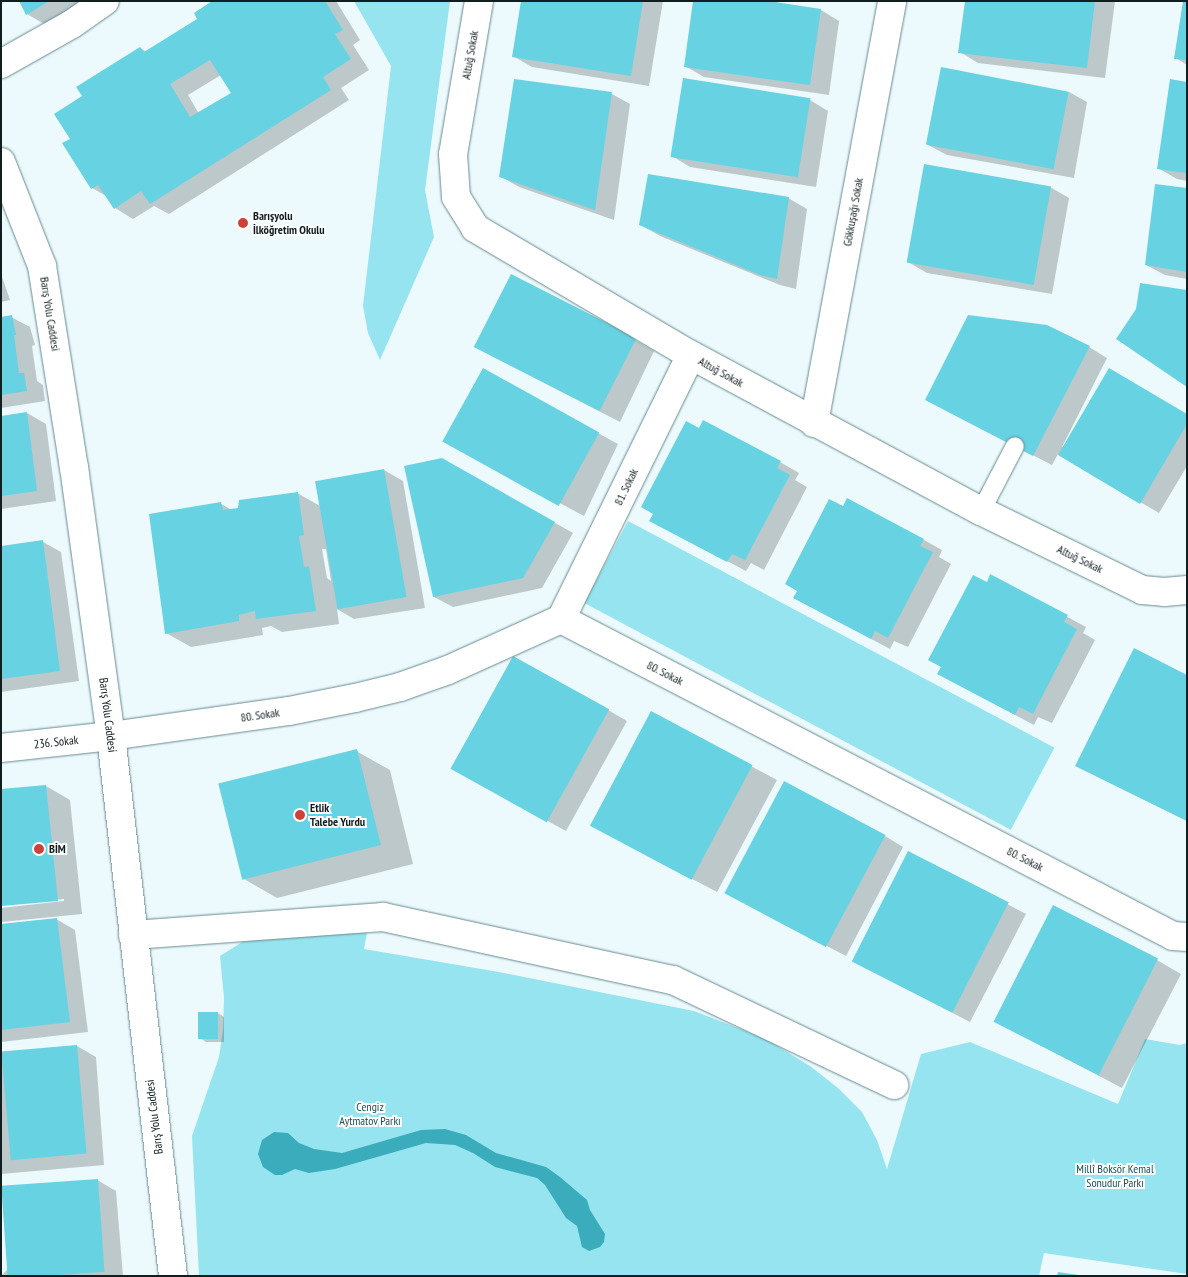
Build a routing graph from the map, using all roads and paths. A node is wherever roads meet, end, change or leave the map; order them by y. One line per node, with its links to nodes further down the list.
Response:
1 (105, 1): 4 (street)
2 (478, 1): 6 (street, Altuğ Sokak)
3 (892, 1): 7 (street, Gökkuşağı Sokak)
4 (1, 64)
5 (1, 162): 12 (street, Barış Yolu Caddesi)
6 (691, 355): 7 (street, Altuğ Sokak); 11 (street, 81. Sokak)
7 (814, 423): 9 (street, Altuğ Sokak)
8 (1015, 446): 9 (lane)
9 (981, 511): 10 (street, Altuğ Sokak)
10 (1187, 590)
11 (561, 619): 12 (street, 80. Sokak); 15 (street, 80. Sokak)
12 (111, 736): 13 (street, 236. Sokak); 14 (street, Barış Yolu Caddesi)
13 (1, 748)
14 (133, 935): 16 (street); 17 (street, Barış Yolu Caddesi)
15 (1187, 937)
16 (894, 1085)
17 (173, 1276)

